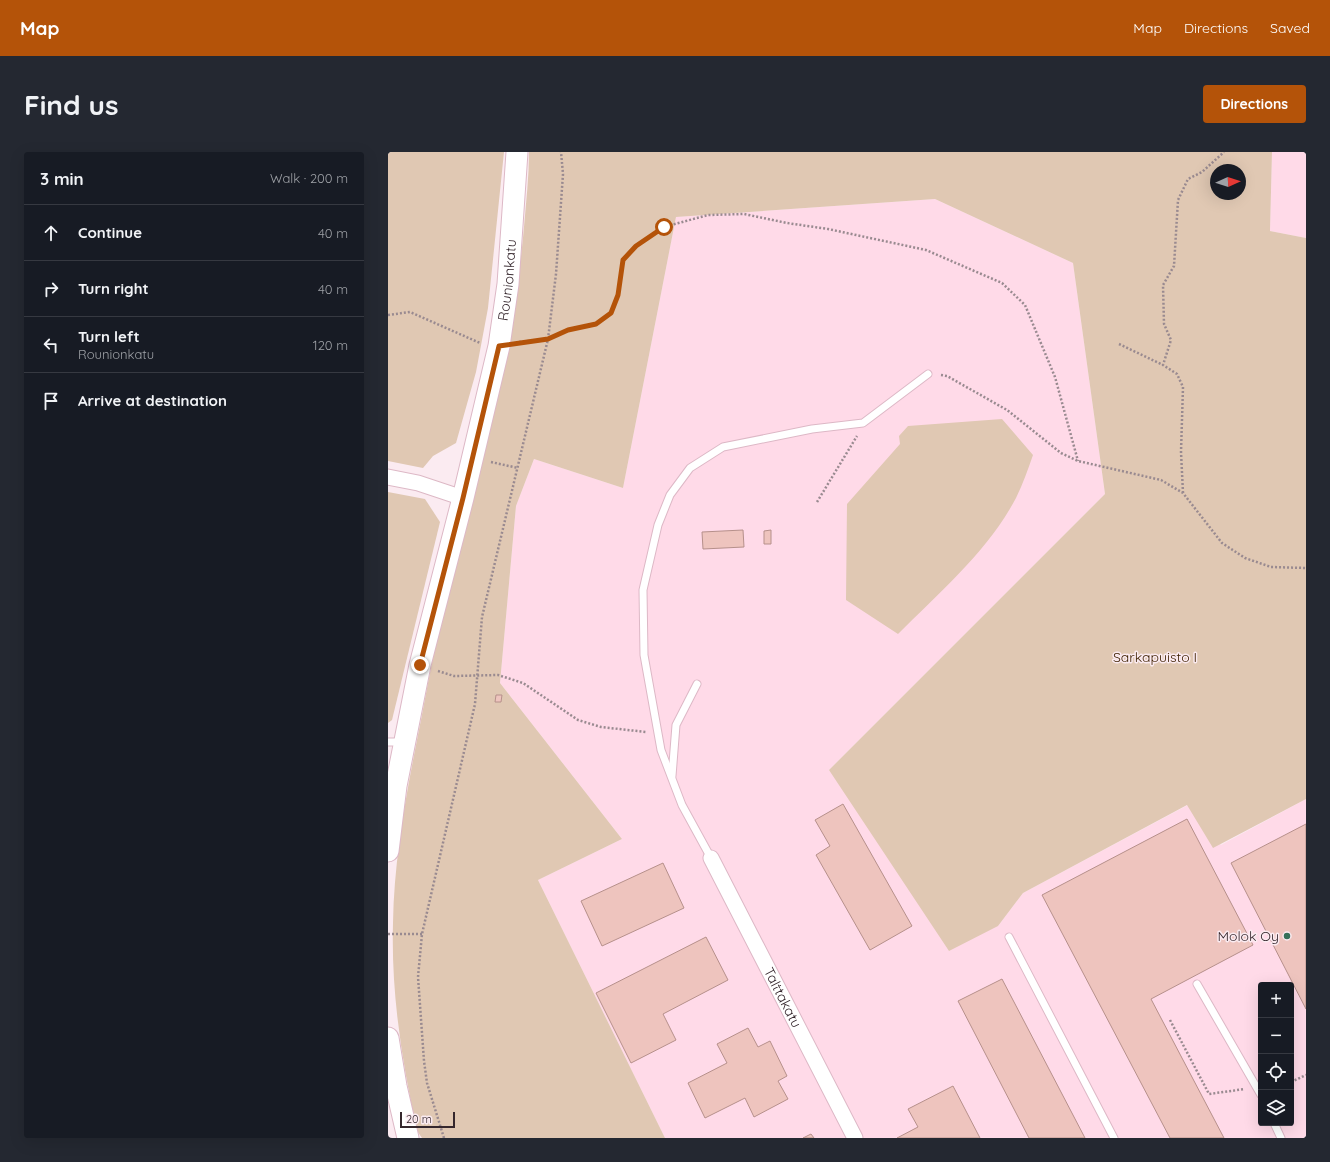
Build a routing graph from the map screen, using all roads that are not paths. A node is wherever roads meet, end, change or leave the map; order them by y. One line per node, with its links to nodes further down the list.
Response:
1 (517, 152): 4 (main road, Rounionkatu)
2 (928, 374): 7 (lane)
3 (388, 477): 4 (street)
4 (463, 498): 6 (main road, Rounionkatu)
5 (697, 684): 7 (lane)
6 (396, 742): 8 (main road, Rounionkatu)
7 (672, 780): 9 (lane)
8 (388, 851)
9 (711, 858): 16 (street, Talttakatu)
10 (1009, 938): 17 (lane)
11 (1197, 984): 13 (lane)
12 (388, 1038): 15 (main road)
13 (1258, 1090)
14 (1275, 1126): 18 (lane)
15 (408, 1138)
16 (854, 1138)
17 (1114, 1138)
18 (1281, 1138)

